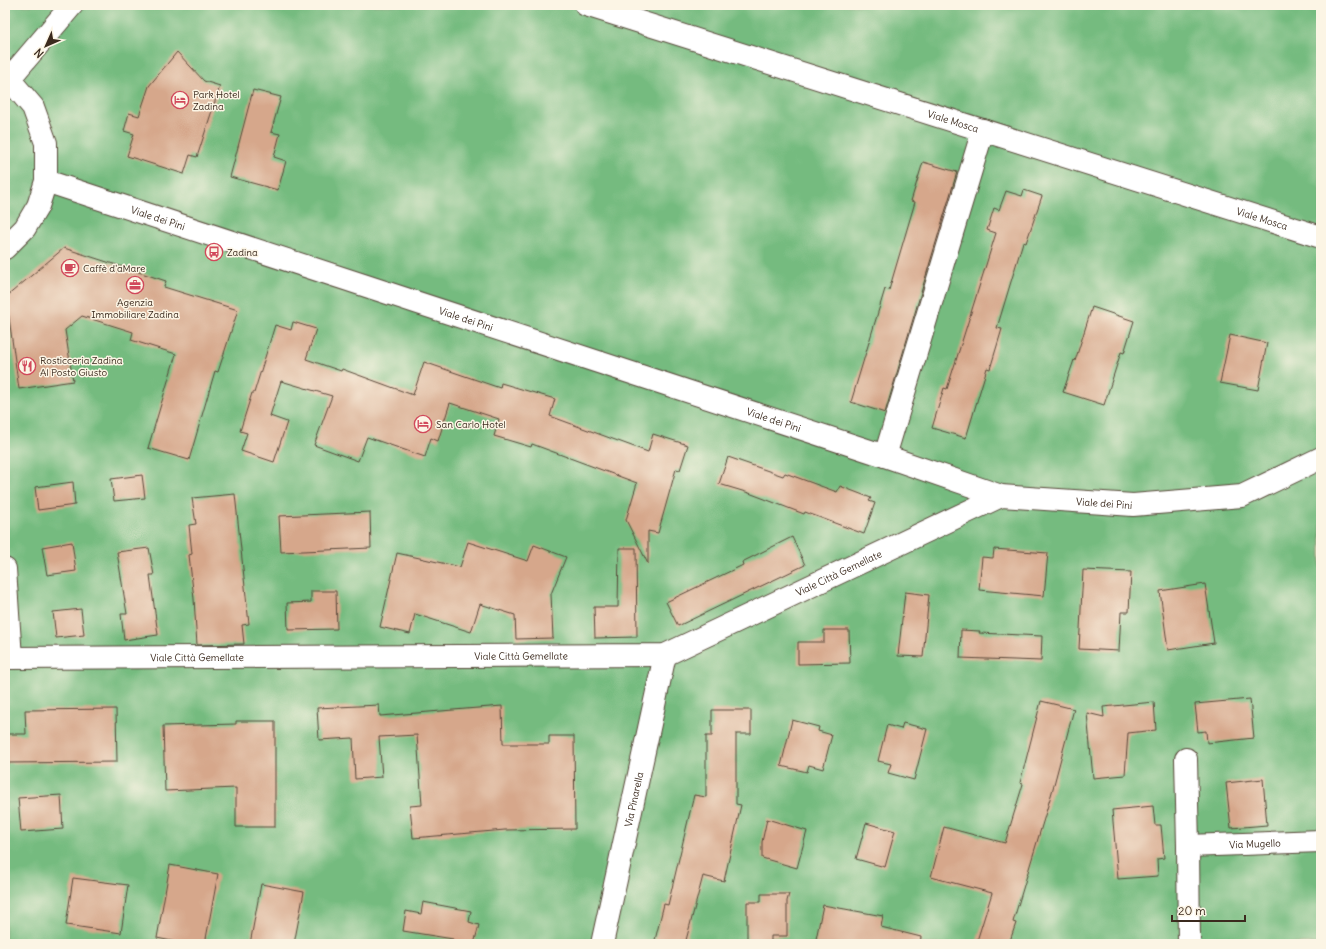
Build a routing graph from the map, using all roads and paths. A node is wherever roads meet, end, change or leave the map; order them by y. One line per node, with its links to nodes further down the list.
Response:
1 (72, 5): 3 (street)
2 (586, 5): 4 (street, Viale Mosca)
3 (7, 77): 5 (street)
4 (983, 130): 6 (street, Viale Mosca); 8 (street)
5 (46, 181): 7 (street); 8 (street, Viale dei Pini)
6 (1321, 237)
7 (5, 248)
8 (885, 456): 10 (street, Viale dei Pini)
9 (1321, 458): 10 (street, Viale dei Pini)
10 (1001, 496): 12 (street, Viale Città Gemellate)
11 (5, 569): 13 (street)
12 (665, 655): 13 (street, Viale Città Gemellate); 17 (street, Via Pinarella)
13 (8, 658)
14 (1186, 759): 16 (street)
15 (1321, 841): 16 (street, Via Mugello)
16 (1188, 846): 18 (street)
17 (602, 944)
18 (1189, 944)

